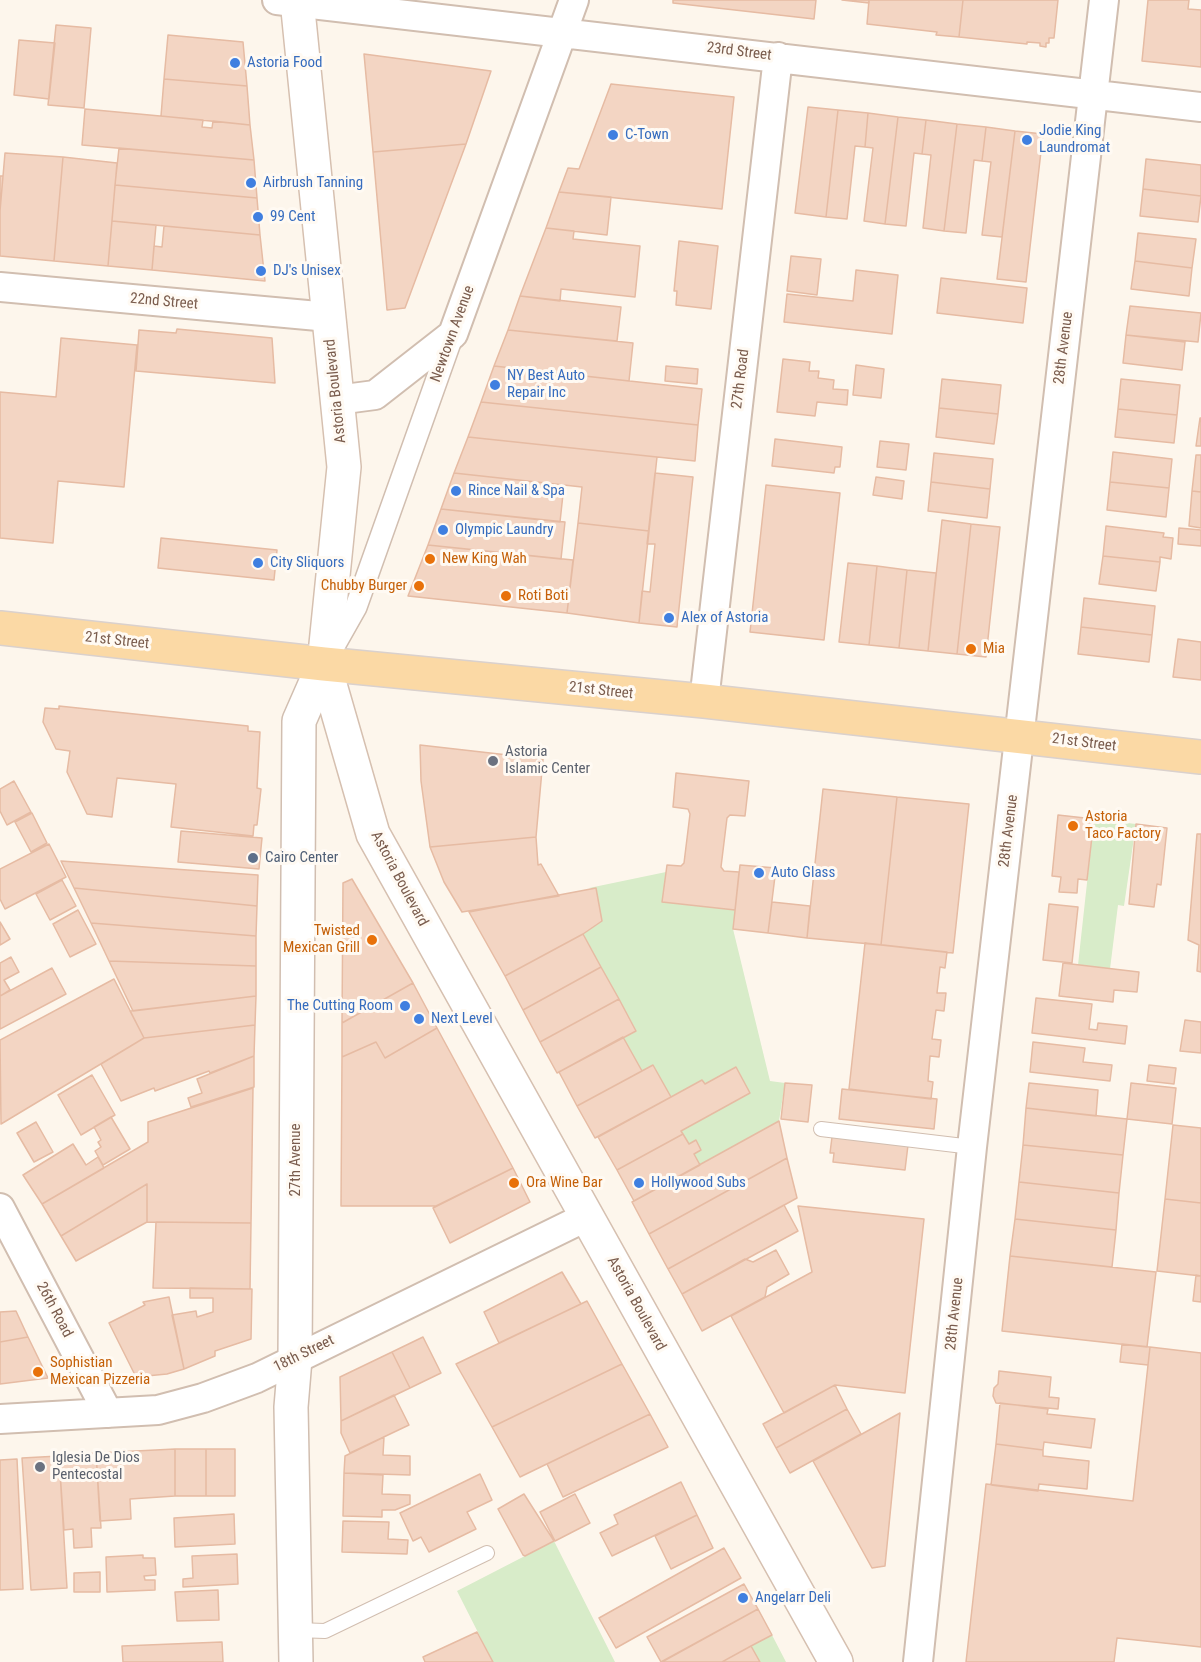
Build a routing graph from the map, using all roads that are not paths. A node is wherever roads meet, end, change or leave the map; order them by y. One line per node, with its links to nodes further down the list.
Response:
1 (574, 0): 4 (street, Newtown Avenue)
2 (1104, 0): 6 (street, 28th Avenue)
3 (290, 1): 4 (street, 23rd Street); 9 (main road, Astoria Boulevard)
4 (562, 32): 5 (street, 23rd Street); 10 (street, Newtown Avenue)
5 (778, 57): 6 (street, 23rd Street); 14 (street, 27th Road)
6 (1093, 94): 7 (street, 23rd Street); 15 (street, 28th Avenue)
7 (1201, 107)
8 (0, 287): 9 (street, 22nd Street)
9 (329, 317): 11 (main road, Astoria Boulevard)
10 (453, 334): 11 (street); 13 (street, Newtown Avenue)
11 (337, 400): 13 (main road, Astoria Boulevard)
12 (0, 628): 13 (main road, 21st Street)
13 (324, 664): 14 (main road, 21st Street); 20 (main road, Astoria Boulevard); 21 (main road, 27th Avenue)
14 (704, 701): 15 (main road, 21st Street)
15 (1020, 736): 16 (main road, 21st Street); 18 (street, 28th Avenue)
16 (1201, 757)
17 (821, 1129): 18 (lane)
18 (972, 1146): 28 (street, 28th Avenue)
19 (0, 1208): 22 (street, 26th Road)
20 (588, 1216): 21 (street, 18th Street); 27 (main road, Astoria Boulevard)
21 (295, 1359): 22 (street, 18th Street); 25 (main road, 27th Avenue)
22 (108, 1413): 23 (street, 18th Street)
23 (0, 1419)
24 (487, 1553): 25 (lane)
25 (296, 1630): 26 (main road, 27th Avenue)
26 (296, 1662)
27 (836, 1662)
28 (918, 1662)

